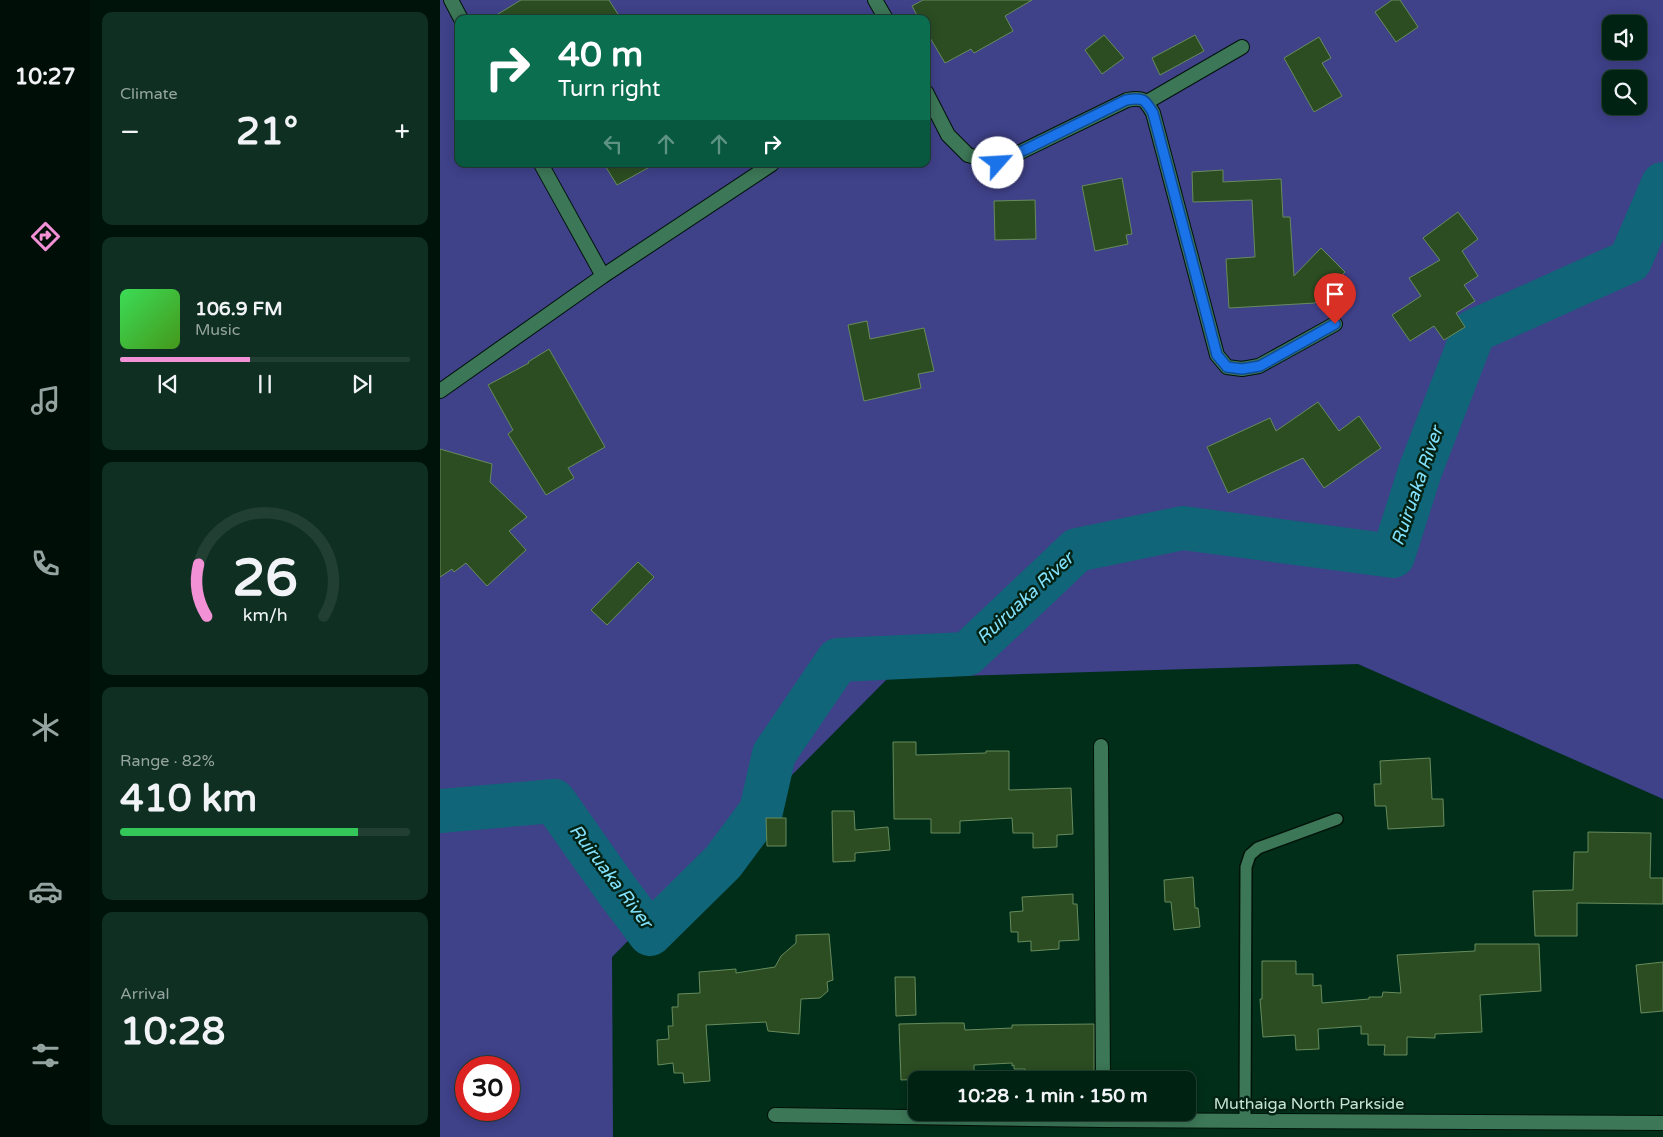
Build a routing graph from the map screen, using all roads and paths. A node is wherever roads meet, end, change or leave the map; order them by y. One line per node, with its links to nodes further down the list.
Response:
1 (451, 0): 3 (street)
2 (875, 0): 4 (street)
3 (459, 15)
4 (884, 15)
5 (1242, 47): 7 (street)
6 (930, 100): 7 (street)
7 (1147, 102): 11 (street)
8 (543, 167): 10 (street)
9 (767, 167): 10 (street)
10 (603, 276): 12 (street)
11 (1335, 324)
12 (440, 391)
13 (1101, 746): 15 (street)
14 (1337, 819): 19 (lane)
15 (1103, 1071)
16 (775, 1115): 17 (street, Muthaiga North Parkside)
17 (908, 1115)
18 (1196, 1119): 19 (street, Muthaiga North Parkside)
19 (1245, 1120): 20 (street, Muthaiga North Parkside)
20 (1663, 1123)

